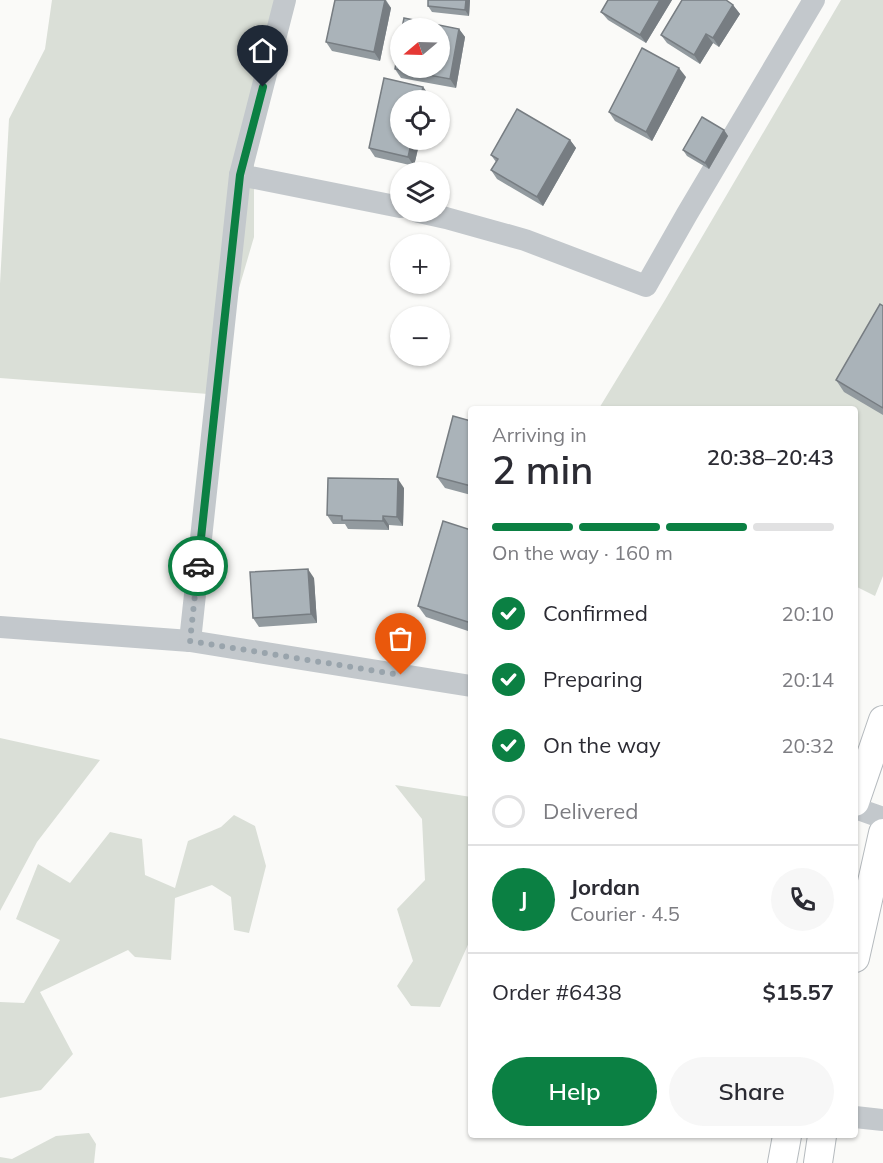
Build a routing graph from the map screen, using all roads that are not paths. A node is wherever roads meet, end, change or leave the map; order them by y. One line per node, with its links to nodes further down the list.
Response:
1 (285, 0): 3 (street)
2 (814, 0): 5 (street)
3 (240, 175): 4 (street); 7 (street)
4 (390, 205)
5 (450, 220)
6 (0, 627): 7 (street)
7 (190, 641): 8 (street)
8 (468, 686)
9 (883, 720): 10 (main road)
10 (858, 792)
11 (858, 809): 12 (street)
12 (883, 818)
13 (883, 833): 14 (main road)
14 (858, 945)
15 (858, 1117): 16 (street)
16 (883, 1120)
17 (787, 1138): 19 (main road)
18 (822, 1138): 20 (main road)
19 (782, 1163)
20 (818, 1163)

